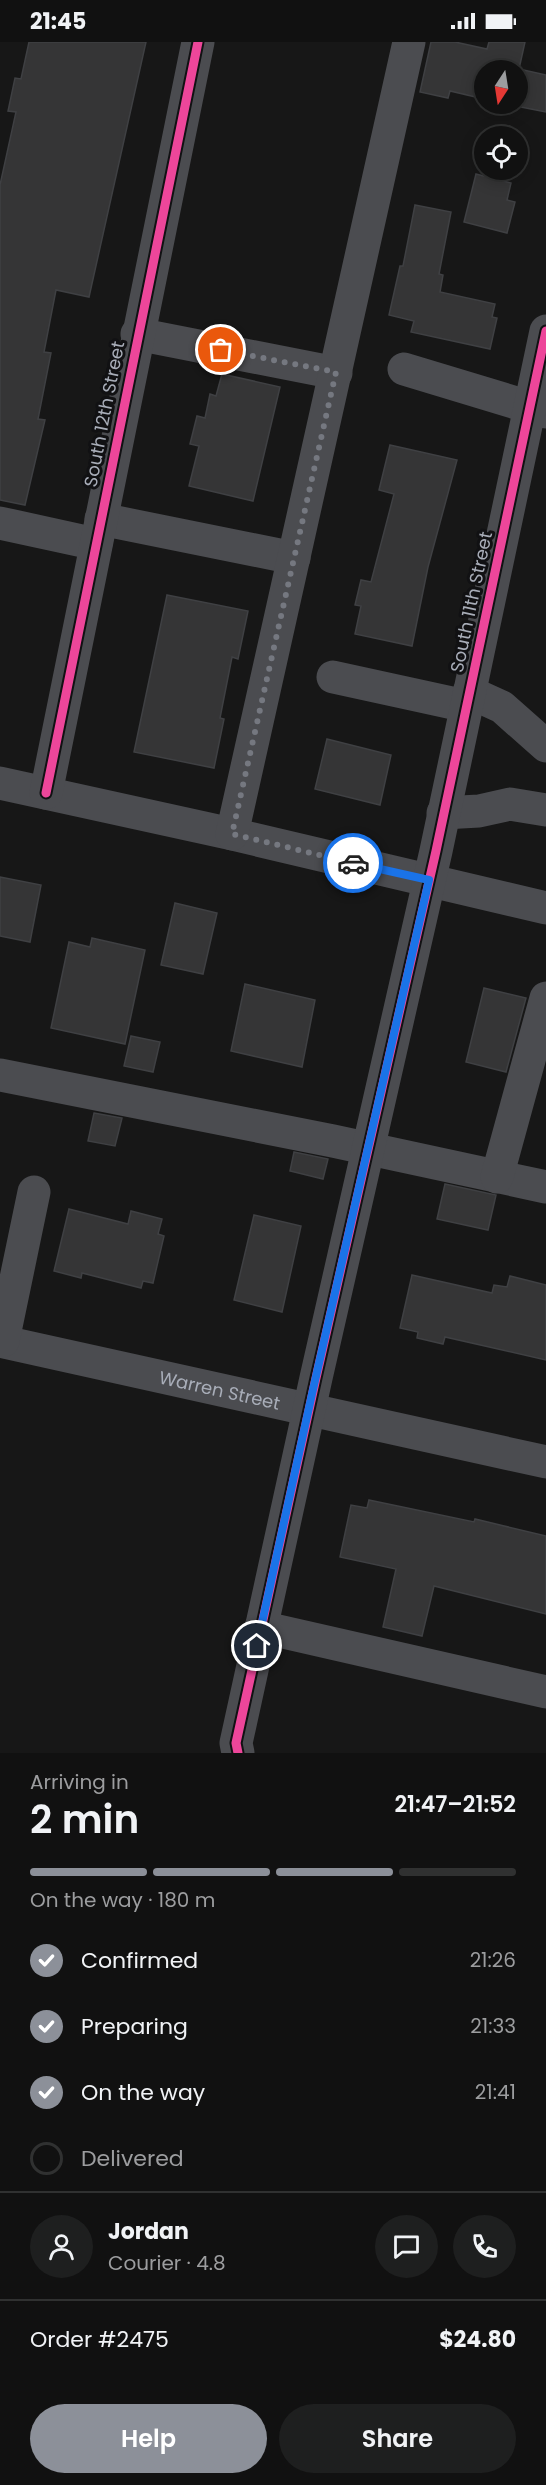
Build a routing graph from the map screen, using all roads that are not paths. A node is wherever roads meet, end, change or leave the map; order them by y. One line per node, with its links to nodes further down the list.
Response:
1 (198, 42): 4 (street, South 12th Street)
2 (409, 42): 6 (street)
3 (546, 331): 7 (street, South 11th Street)
4 (137, 334): 6 (street); 9 (street, South 12th Street)
5 (404, 369): 7 (street)
6 (336, 372): 10 (street)
7 (537, 410): 12 (street, South 11th Street)
8 (0, 523): 9 (street)
9 (98, 531): 10 (street); 15 (street, South 12th Street)
10 (294, 558): 18 (street)
11 (333, 677): 12 (street)
12 (468, 699): 13 (street); 17 (street, South 11th Street)
13 (546, 746)
14 (0, 783): 15 (street)
15 (46, 794): 18 (street)
16 (546, 810): 17 (street)
17 (443, 813): 19 (street, South 11th Street)
18 (232, 834): 19 (street)
19 (429, 880): 20 (street); 23 (street, South 11th Street)
20 (546, 908)
21 (546, 998): 24 (street)
22 (0, 1075): 23 (street)
23 (367, 1149): 24 (street); 28 (street, South 11th Street)
24 (496, 1177): 25 (street)
25 (546, 1187)
26 (33, 1192): 27 (street)
27 (2, 1341): 28 (street, Warren Street)
28 (308, 1410): 29 (street, Warren Street); 30 (street, South 11th Street)
29 (546, 1462)
30 (261, 1627): 31 (street); 32 (street, South 11th Street)
31 (546, 1692)
32 (239, 1738)

